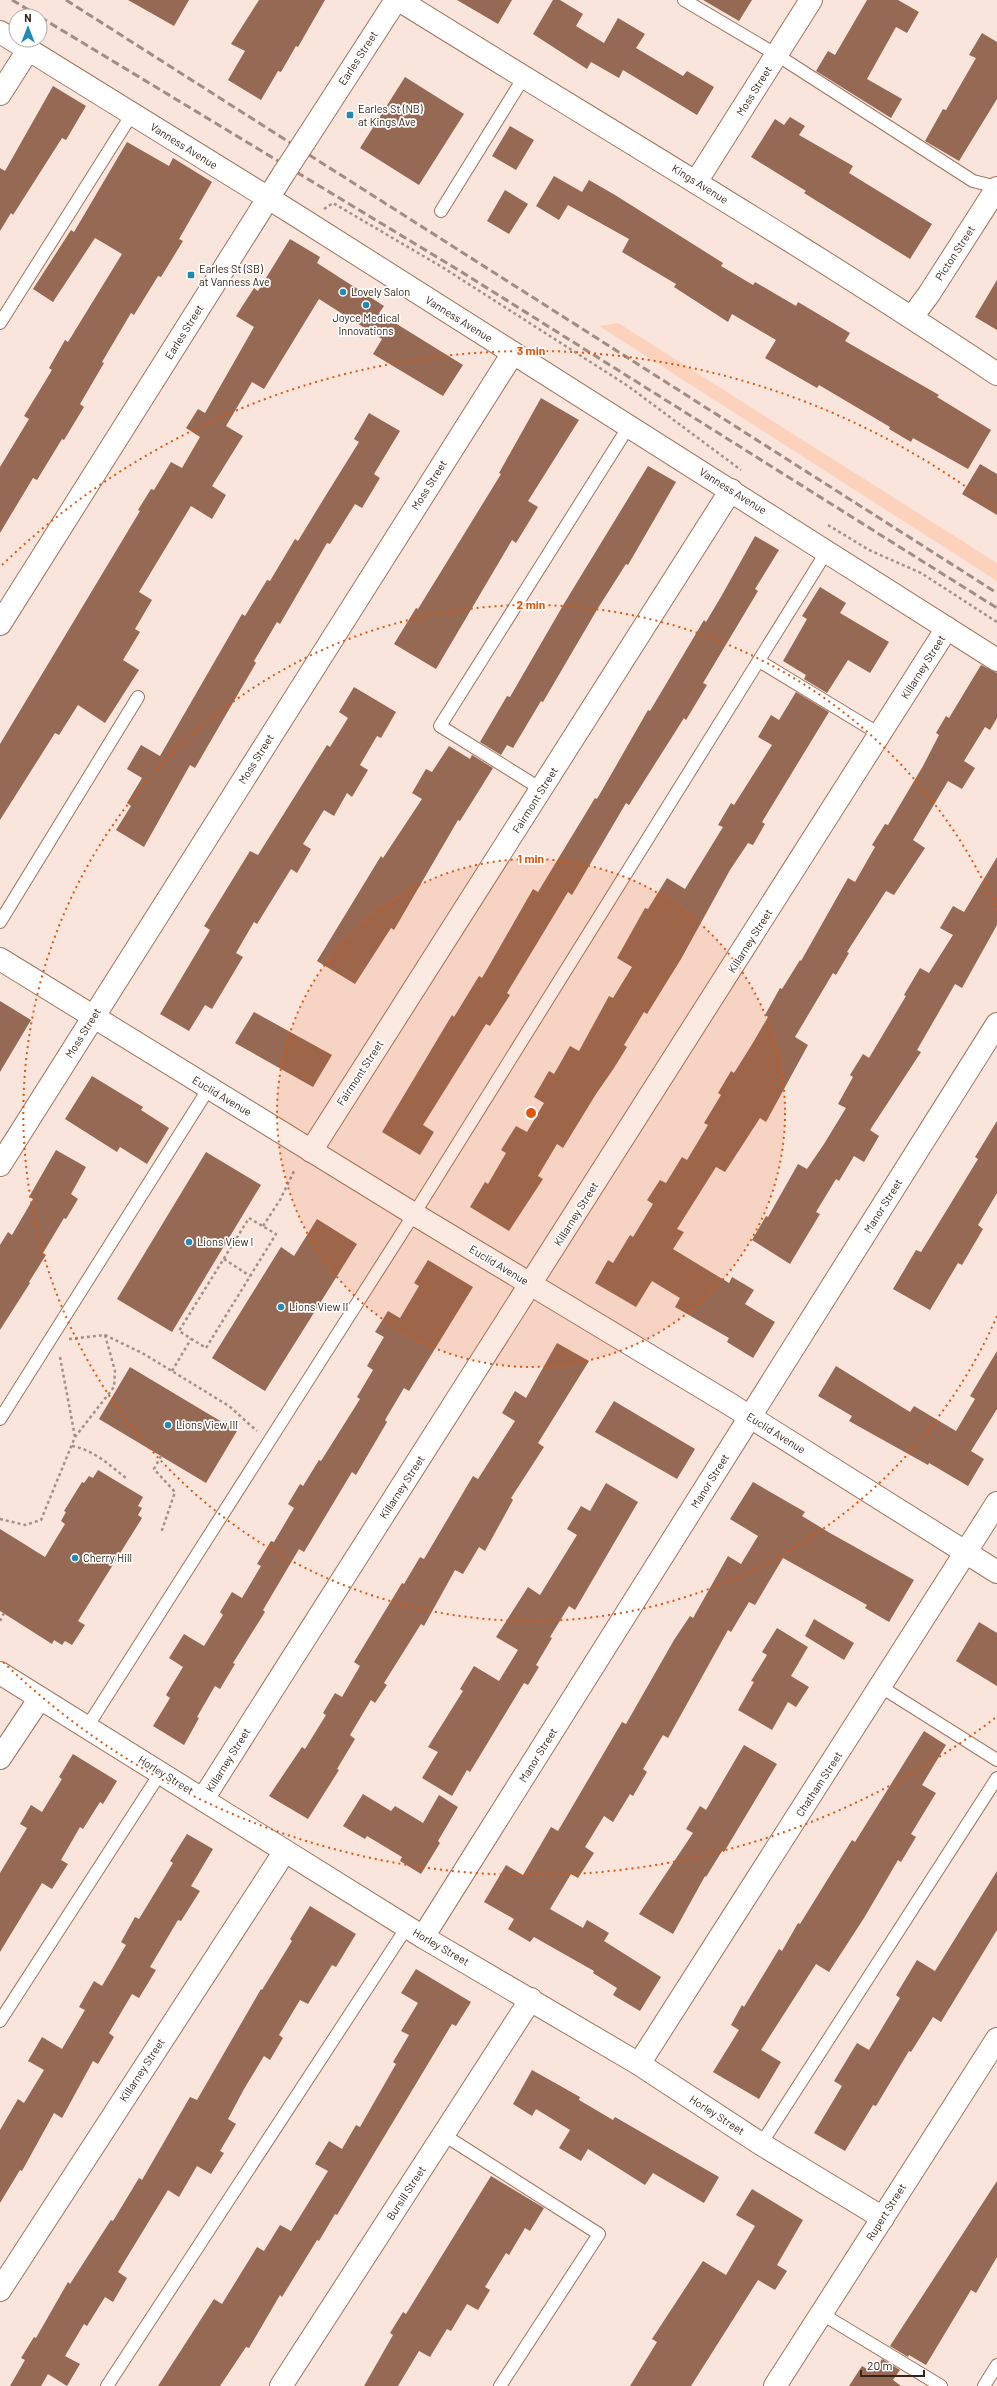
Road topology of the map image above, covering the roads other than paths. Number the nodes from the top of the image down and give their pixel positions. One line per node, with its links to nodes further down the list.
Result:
1 (396, 0): 13 (street, Earles Street, bridge)
2 (399, 0): 8 (street, Kings Avenue)
3 (684, 0): 7 (lane)
4 (811, 0): 7 (street, Moss Street)
5 (0, 32): 6 (street, Vanness Avenue)
6 (28, 50): 9 (street); 10 (street, Vanness Avenue)
7 (777, 55): 11 (street, Moss Street); 12 (lane)
8 (524, 77): 11 (street, Kings Avenue); 14 (lane)
9 (0, 94)
10 (132, 114): 13 (street, Vanness Avenue); 16 (lane)
11 (696, 182): 15 (street, Kings Avenue)
12 (997, 188): 15 (street, Picton Street)
13 (268, 198): 17 (street, Vanness Avenue); 22 (street, Earles Street)
14 (441, 211)
15 (912, 317): 18 (street, Kings Avenue)
16 (0, 323)
17 (513, 353): 19 (street, Vanness Avenue); 31 (street, Moss Street)
18 (997, 374)
19 (629, 426): 20 (street, Vanness Avenue); 28 (lane)
20 (732, 490): 21 (street, Vanness Avenue); 28 (street, Fairmont Street)
21 (827, 551): 23 (street, Vanness Avenue); 25 (lane)
22 (0, 624)
23 (947, 628): 24 (street, Vanness Avenue); 27 (street, Killarney Street)
24 (997, 660)
25 (759, 661): 27 (lane); 36 (lane)
26 (138, 697): 29 (lane)
27 (881, 735): 37 (street, Killarney Street)
28 (542, 790): 34 (street, Fairmont Street)
29 (0, 922)
30 (0, 959): 31 (street, Euclid Avenue)
31 (93, 1016): 33 (street, Euclid Avenue); 35 (street, Moss Street)
32 (997, 1024): 38 (street, Manor Street)
33 (209, 1088): 34 (street, Euclid Avenue); 39 (lane)
34 (311, 1151): 36 (street, Euclid Avenue)
35 (0, 1165)
36 (414, 1214): 37 (street, Euclid Avenue); 46 (lane)
37 (532, 1284): 38 (street, Euclid Avenue); 51 (street, Killarney Street)
38 (750, 1417): 41 (street, Euclid Avenue); 53 (street, Manor Street)
39 (0, 1419)
40 (997, 1503): 41 (street, Chatham Street)
41 (966, 1552): 42 (street, Euclid Avenue); 44 (street, Chatham Street)
42 (997, 1572)
43 (0, 1673): 45 (street, Horley Street)
44 (881, 1687): 48 (lane); 57 (street, Chatham Street)
45 (40, 1698): 46 (street, Horley Street); 47 (street)
46 (87, 1727): 49 (street, Horley Street)
47 (0, 1758)
48 (997, 1760)
49 (161, 1772): 51 (street, Horley Street); 55 (lane)
50 (997, 1778): 59 (lane)
51 (203, 1799): 52 (street, Horley Street)
52 (285, 1851): 53 (street, Horley Street); 61 (street, Killarney Street)
53 (415, 1932): 54 (street, Horley Street); 64 (lane)
54 (531, 2000): 57 (street, Horley Street); 58 (street, Bursill Street)
55 (0, 2021)
56 (997, 2038): 60 (street, Rupert Street)
57 (639, 2064): 59 (street, Horley Street)
58 (444, 2135): 65 (street, Bursill Street); 66 (lane)
59 (761, 2144): 60 (street, Horley Street)
60 (883, 2218): 62 (street, Rupert Street)
61 (0, 2290)
62 (822, 2314): 67 (street, Rupert Street); 68 (lane)
63 (997, 2365): 69 (lane)
64 (108, 2386)
65 (281, 2386)
66 (500, 2386)
67 (775, 2386)
68 (941, 2386)
69 (984, 2386)

